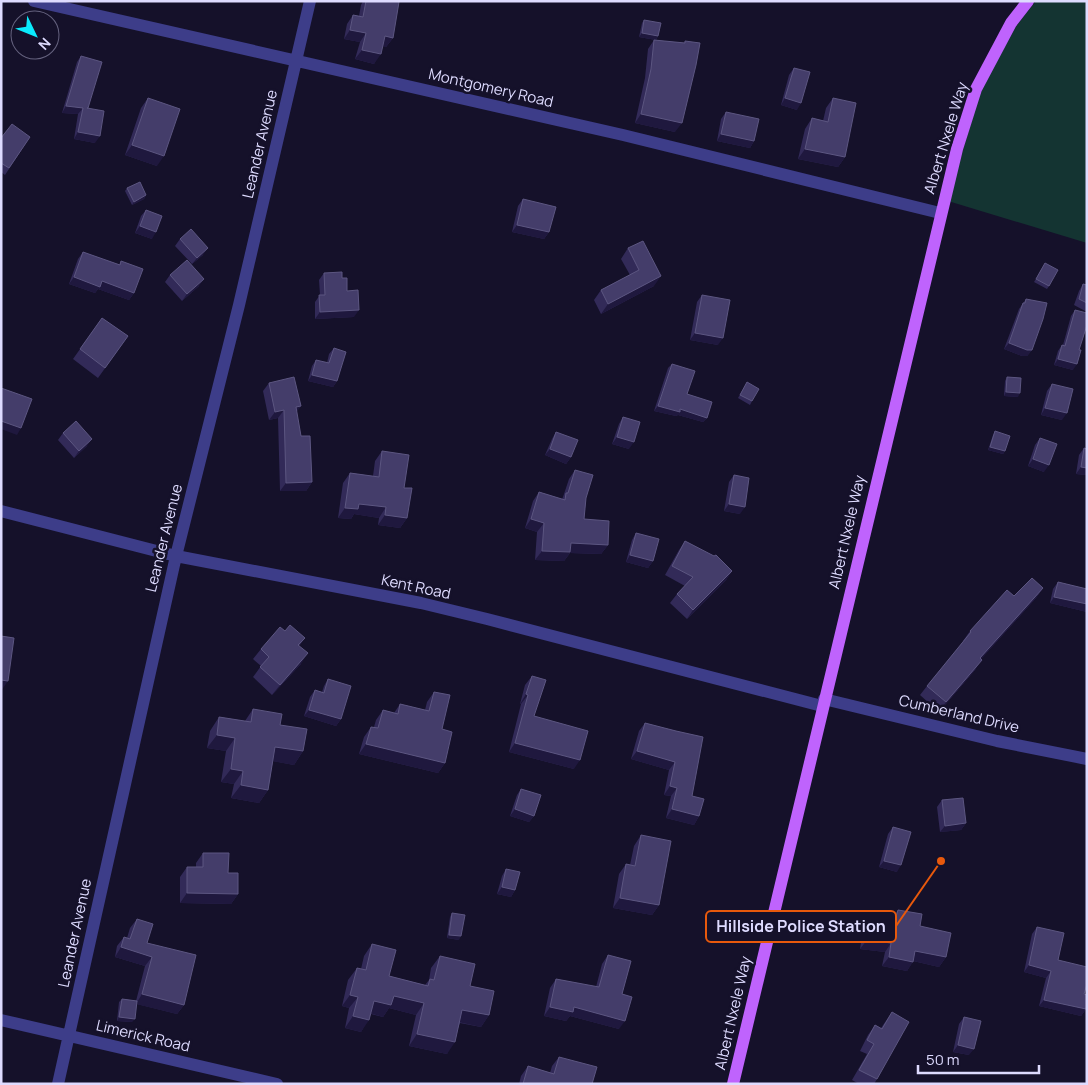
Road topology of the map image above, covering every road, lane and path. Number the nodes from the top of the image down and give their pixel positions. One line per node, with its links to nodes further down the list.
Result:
1 (34, 1): 4 (street, Montgomery Road)
2 (310, 1): 4 (street, Leander Avenue)
3 (1028, 1): 5 (main road, Albert Nxele Way)
4 (296, 60): 5 (street, Montgomery Road); 7 (street, Leander Avenue)
5 (940, 213): 8 (main road, Albert Nxele Way)
6 (1, 511): 7 (street, Kent Road)
7 (176, 556): 8 (street, Kent Road); 11 (street, Leander Avenue)
8 (823, 703): 9 (street, Cumberland Drive); 14 (main road, Albert Nxele Way)
9 (1087, 759)
10 (1, 1020): 11 (street, Limerick Road)
11 (69, 1035): 12 (street, Leander Avenue); 13 (street, Limerick Road)
12 (58, 1084)
13 (277, 1084)
14 (733, 1084)

